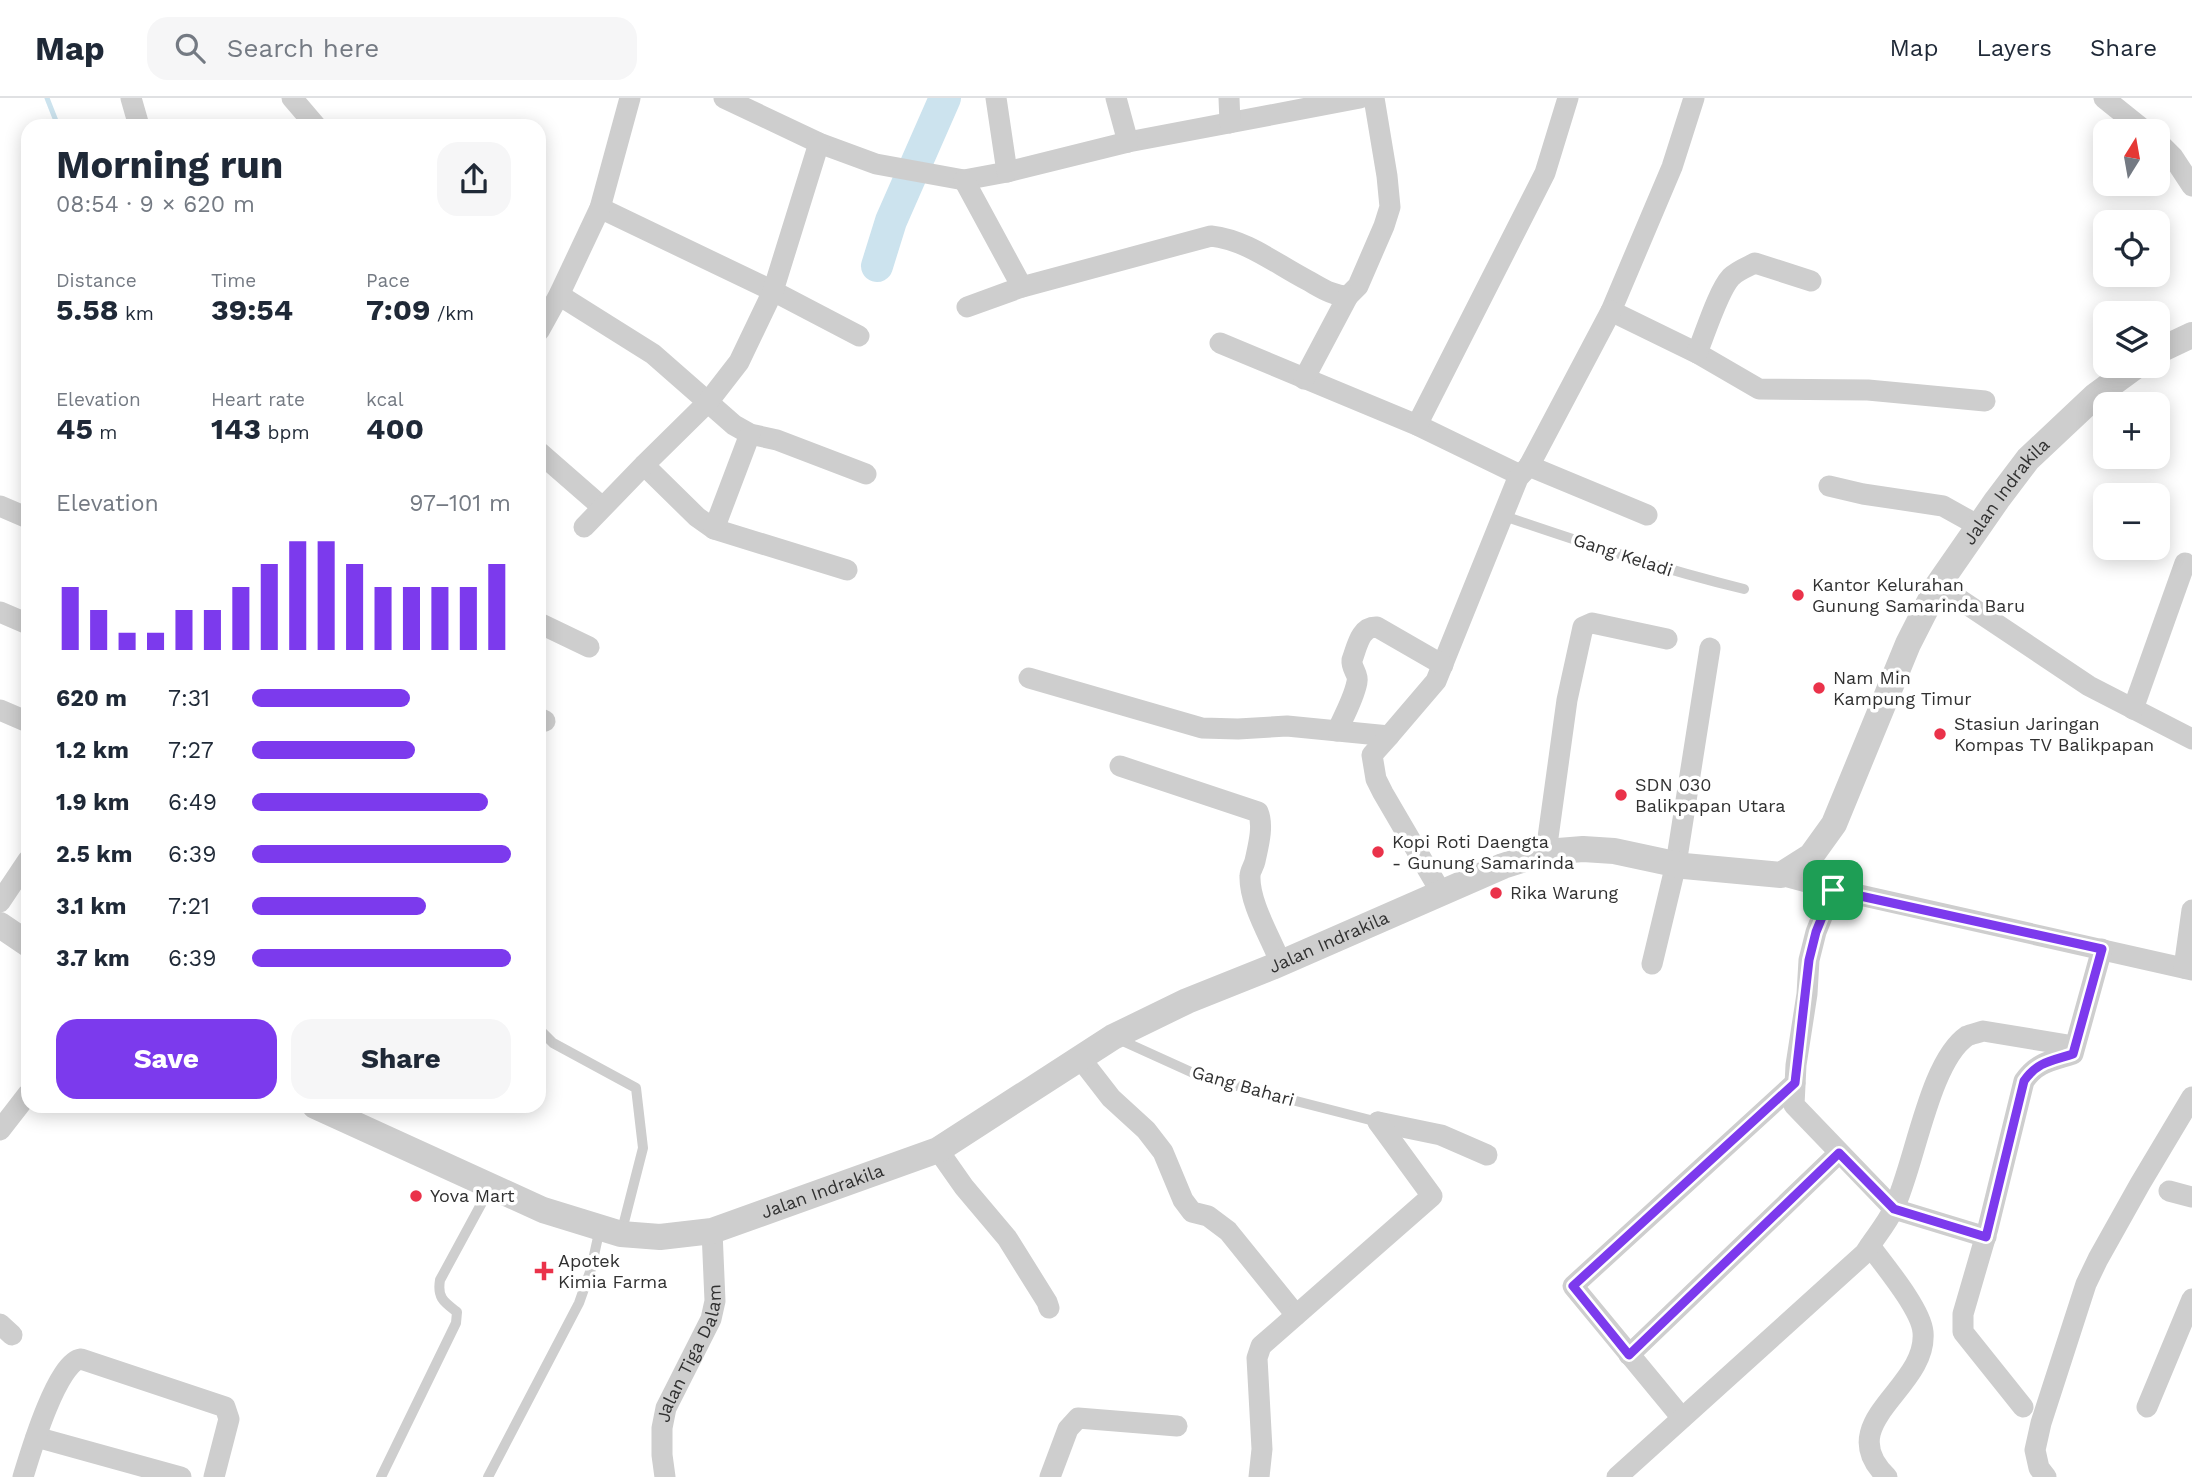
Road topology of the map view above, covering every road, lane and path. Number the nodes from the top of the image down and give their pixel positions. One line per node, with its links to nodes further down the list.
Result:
1 (131, 98): 13 (street)
2 (292, 98): 14 (street)
3 (630, 98): 23 (street)
4 (724, 98): 18 (street)
5 (996, 98): 20 (street)
6 (1116, 98): 17 (street)
7 (1229, 98): 16 (street)
8 (1360, 98): 16 (street)
9 (1374, 98): 28 (street)
10 (1568, 98): 41 (street)
11 (1694, 98): 30 (street)
12 (2104, 98): 15 (street)
13 (137, 119)
14 (310, 119)
15 (2129, 119)
16 (1230, 122): 17 (street)
17 (1128, 142): 20 (street)
18 (819, 143): 21 (street); 26 (street)
19 (2170, 154): 22 (street)
20 (1007, 172): 21 (street)
21 (964, 180): 25 (street)
22 (2192, 186)
23 (600, 208): 26 (street); 27 (street)
24 (1811, 281): 36 (street)
25 (1022, 287): 28 (street); 29 (street)
26 (773, 291): 33 (street); 40 (street)
27 (559, 295): 31 (street); 40 (street)
28 (1348, 296): 38 (street)
29 (967, 307)
30 (1611, 311): 36 (street); 45 (street)
31 (546, 318)
32 (2192, 335): 35 (street)
33 (859, 336)
34 (1220, 343): 38 (street)
35 (2170, 345)
36 (1697, 354): 39 (street)
37 (2120, 378): 53 (street, Jalan Indrakila)
38 (1304, 379): 41 (street)
39 (1985, 401)
40 (708, 402): 42 (street); 44 (street)
41 (1417, 425): 45 (street)
42 (750, 434): 46 (street); 55 (street)
43 (546, 458): 49 (street)
44 (643, 465): 49 (street); 55 (street)
45 (1524, 470): 51 (street); 52 (street)
46 (866, 474)
47 (1829, 486): 53 (street)
48 (0, 506): 50 (street)
49 (602, 507): 54 (street)
50 (21, 515)
51 (1647, 515)
52 (1504, 516): 59 (lane, Gang Keladi); 66 (street)
53 (1979, 526): 58 (street, Jalan Indrakila)
54 (584, 527)
55 (715, 529): 57 (street)
56 (2185, 563): 68 (street)
57 (847, 570)
58 (1938, 585): 68 (street); 78 (street, Jalan Indrakila)
59 (1744, 589)
60 (0, 612): 61 (street)
61 (21, 621)
62 (546, 626): 64 (street)
63 (1667, 639): 75 (street)
64 (589, 647)
65 (1710, 648): 76 (street)
66 (1443, 665): 71 (street); 72 (street)
67 (1029, 678): 71 (street)
68 (2133, 709): 73 (street)
69 (0, 710): 70 (street)
70 (21, 719)
71 (1337, 731): 72 (street)
72 (1389, 736): 80 (street)
73 (2192, 739)
74 (1119, 766): 86 (street)
75 (1546, 852): 76 (street, Jalan Indrakila); 80 (street, Jalan Indrakila)
76 (1676, 864): 78 (street, Jalan Indrakila); 87 (street)
77 (21, 870): 81 (street)
78 (1781, 875): 79 (street)
79 (1833, 890): 85 (street); 93 (street)
80 (1443, 894): 86 (street, Jalan Indrakila)
81 (0, 902)
82 (2192, 910): 88 (street)
83 (0, 925): 84 (street)
84 (21, 939)
85 (2102, 949): 88 (street); 91 (street)
86 (1281, 964): 90 (street, Jalan Indrakila)
87 (1652, 964)
88 (2188, 969)
89 (546, 1036): 106 (lane)
90 (1114, 1037): 92 (street, Jalan Indrakila); 97 (lane, Gang Bahari)
91 (2074, 1046): 105 (street); 108 (street)
92 (1080, 1058): 99 (street, Jalan Indrakila); 112 (street)
93 (1795, 1083): 100 (street); 113 (street)
94 (2192, 1097): 129 (street)
95 (7, 1106): 98 (street)
96 (330, 1113): 102 (street, Jalan Indrakila)
97 (1378, 1122): 101 (street); 112 (street)
98 (0, 1130)
99 (938, 1150): 107 (street, Jalan Indrakila); 111 (street)
100 (1839, 1153): 105 (street); 113 (street)
101 (1487, 1154)
102 (491, 1186): 106 (street, Jalan Indrakila); 122 (lane)
103 (2169, 1191): 104 (street)
104 (2192, 1197)
105 (1894, 1209): 108 (street); 109 (street)
106 (610, 1231): 107 (street, Jalan Indrakila); 123 (lane)
107 (712, 1231): 124 (street, Jalan Tiga Dalam)
108 (1986, 1237): 114 (street)
109 (1870, 1246): 116 (street); 128 (street)
110 (2192, 1299): 115 (street)
111 (1049, 1308)
112 (1296, 1315): 126 (street)
113 (1629, 1355): 116 (street)
114 (2023, 1407)
115 (2147, 1407)
116 (1682, 1418): 127 (street)
117 (1177, 1426): 125 (street)
118 (36, 1437): 119 (street); 120 (street); 121 (street)
119 (23, 1477)
120 (181, 1477)
121 (215, 1477)
122 (381, 1477)
123 (488, 1477)
124 (665, 1477)
125 (1050, 1477)
126 (1259, 1477)
127 (1617, 1477)
128 (1887, 1477)
129 (2046, 1477)

